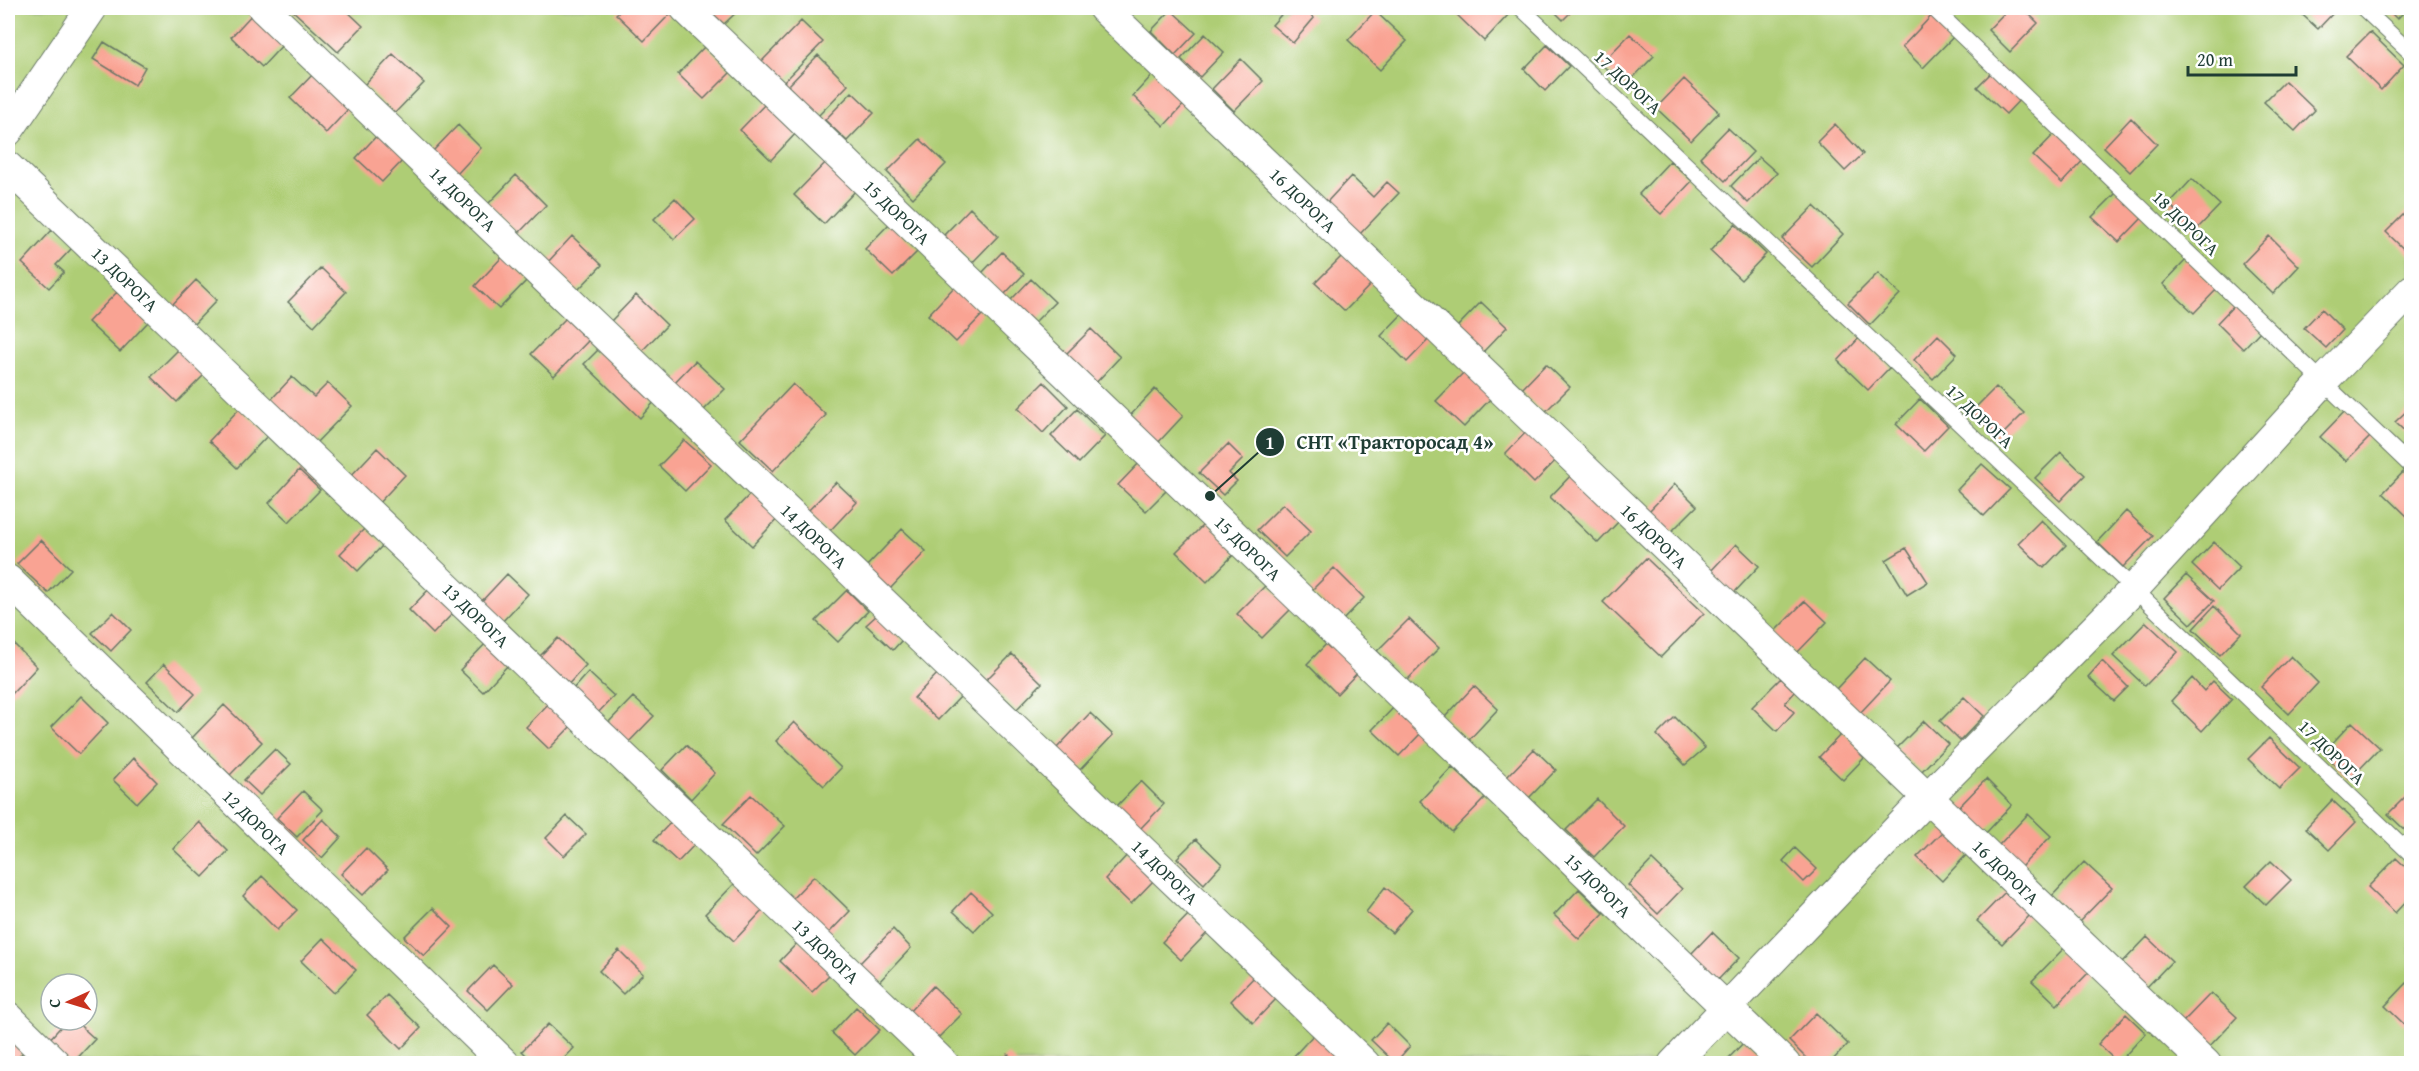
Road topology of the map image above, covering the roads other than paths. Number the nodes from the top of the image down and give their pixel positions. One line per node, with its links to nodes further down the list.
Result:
1 (92, 8): 9 (street)
2 (263, 8): 23 (street, 14 ДОРОГА)
3 (685, 8): 18 (street, 15 ДОРОГА)
4 (1103, 8): 16 (street, 16 ДОРОГА)
5 (1521, 8): 15 (lane, 17 ДОРОГА)
6 (1933, 8): 12 (lane, 18 ДОРОГА)
7 (2363, 8): 8 (lane)
8 (2412, 54)
9 (8, 131)
10 (8, 166): 22 (street, 13 ДОРОГА)
11 (2412, 290): 12 (street)
12 (2323, 382): 13 (lane, 18 ДОРОГА); 15 (street)
13 (2412, 467)
14 (8, 580): 21 (street, 12 ДОРОГА)
15 (2134, 589): 16 (street); 17 (lane, 17 ДОРОГА)
16 (1928, 797): 18 (street); 26 (street, 16 ДОРОГА)
17 (2412, 855)
18 (1726, 1007): 24 (street); 25 (street, 15 ДОРОГА)
19 (8, 1017): 20 (street)
20 (56, 1064)
21 (505, 1064)
22 (944, 1064)
23 (1365, 1064)
24 (1673, 1064)
25 (1785, 1064)
26 (2206, 1064)

